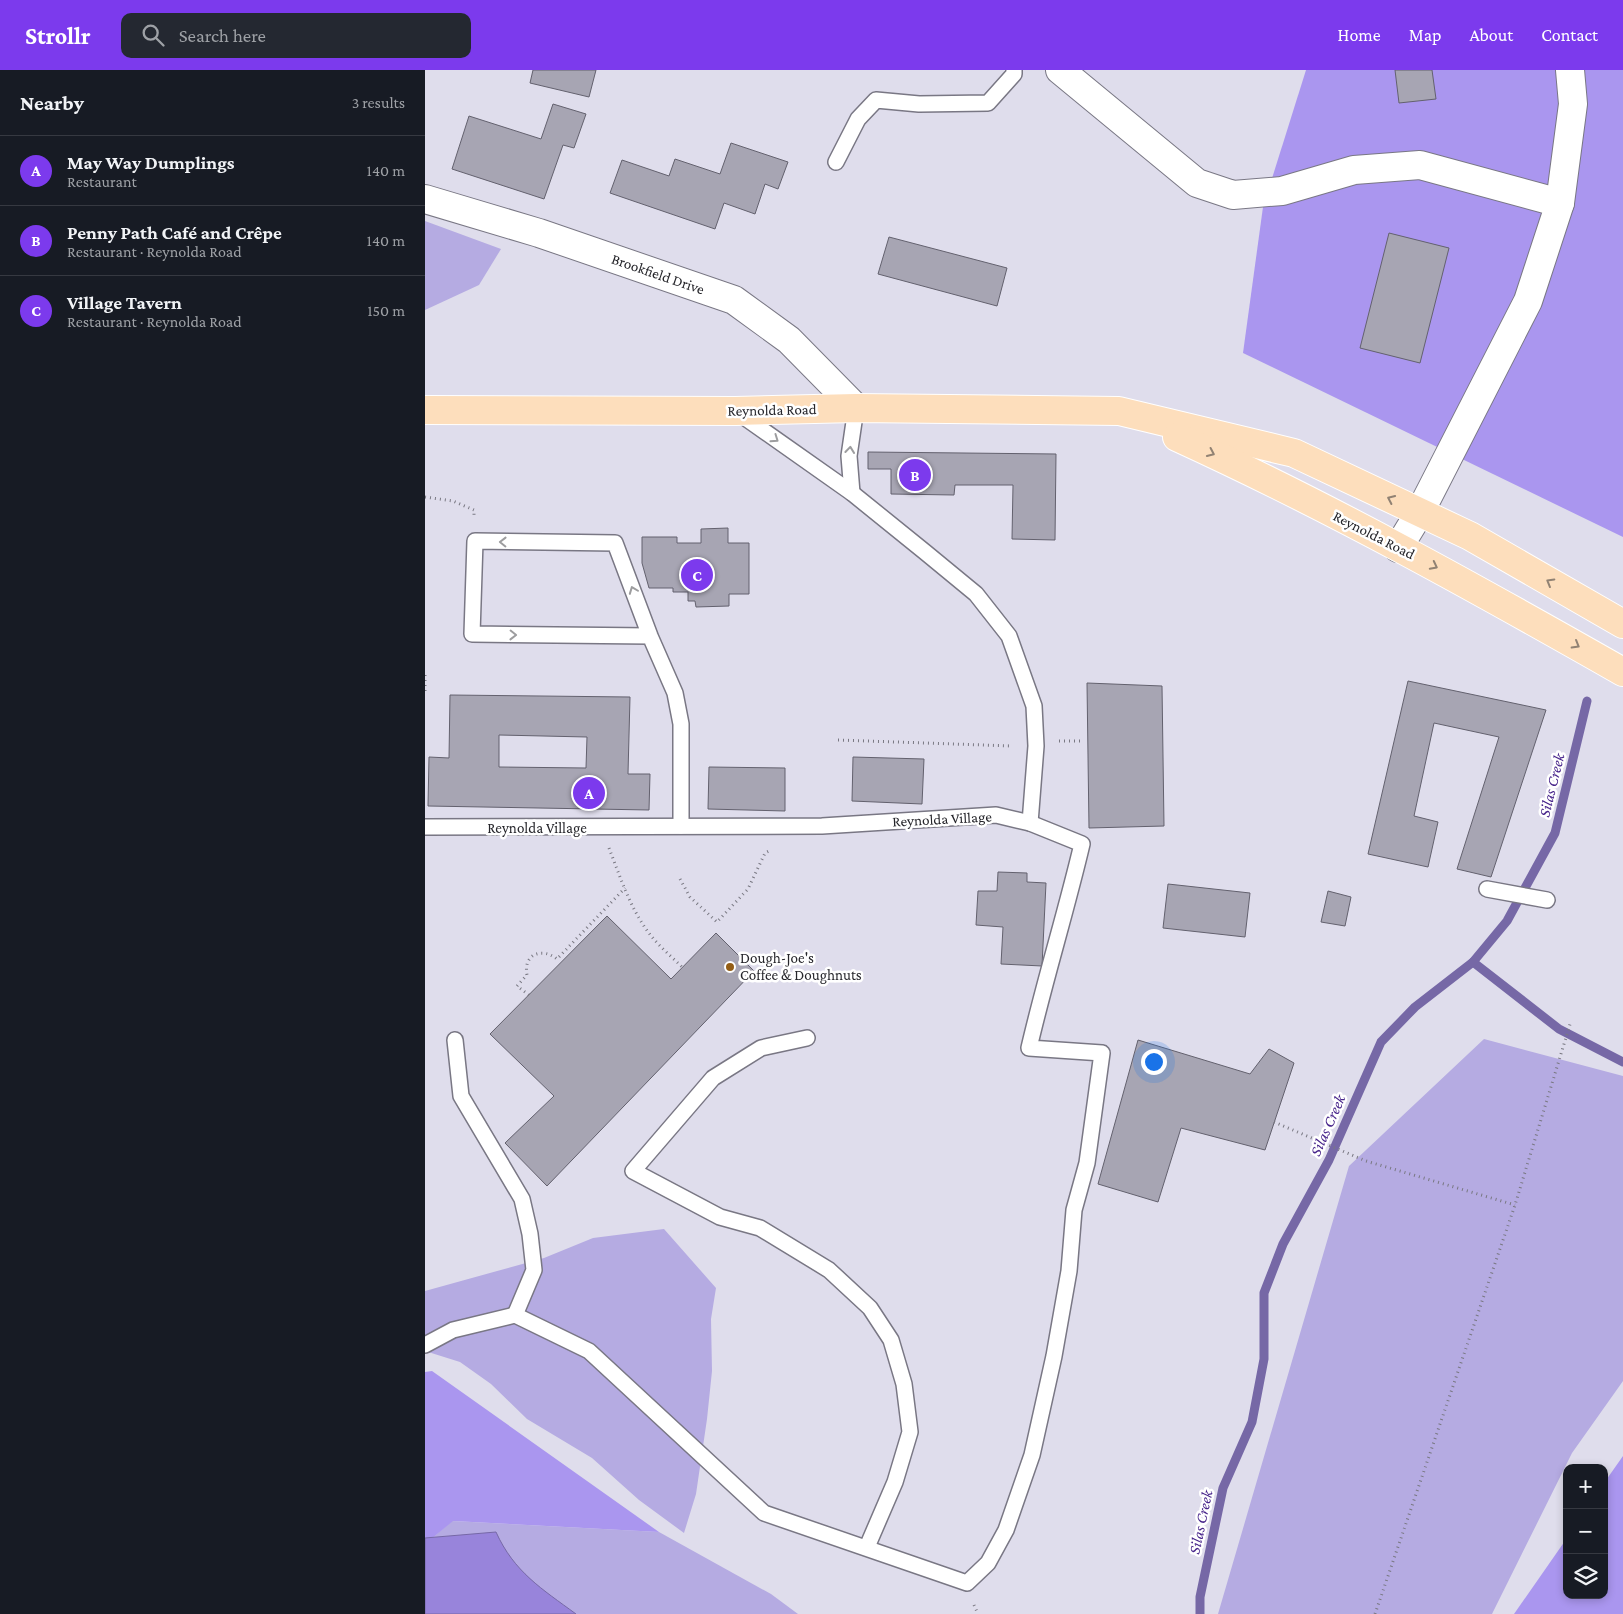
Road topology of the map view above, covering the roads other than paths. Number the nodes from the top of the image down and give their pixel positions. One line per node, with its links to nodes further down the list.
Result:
1 (1014, 70): 4 (lane)
2 (1061, 70): 6 (street)
3 (1570, 70): 6 (street)
4 (836, 162)
5 (425, 199): 7 (street, Brookfield Drive)
6 (1560, 203): 12 (street)
7 (856, 408): 9 (main road, Reynolda Road); 10 (main road, Reynolda Road); 11 (lane, one-way to 7)
8 (425, 410): 10 (main road, Reynolda Road)
9 (1119, 410): 12 (main road, Reynolda Road, one-way to 9); 13 (main road, Reynolda Road, one-way to 13)
10 (735, 411): 11 (lane, one-way to 11)
11 (853, 493): 17 (lane)
12 (1420, 512): 13 (street); 14 (main road, Reynolda Road, one-way to 12)
13 (1398, 548): 16 (main road, Reynolda Road, one-way to 16)
14 (1623, 624)
15 (650, 636): 15 (lane, one-way to 15); 18 (lane)
16 (1623, 672)
17 (1030, 823): 18 (lane, Reynolda Village); 26 (lane, Reynolda Village)
18 (681, 826): 19 (lane, Reynolda Village)
19 (425, 827)
20 (1487, 889): 21 (lane)
21 (1547, 900)
22 (807, 1038): 26 (lane)
23 (455, 1040): 24 (lane)
24 (515, 1315): 25 (lane); 26 (lane)
25 (425, 1345)
26 (867, 1547)

